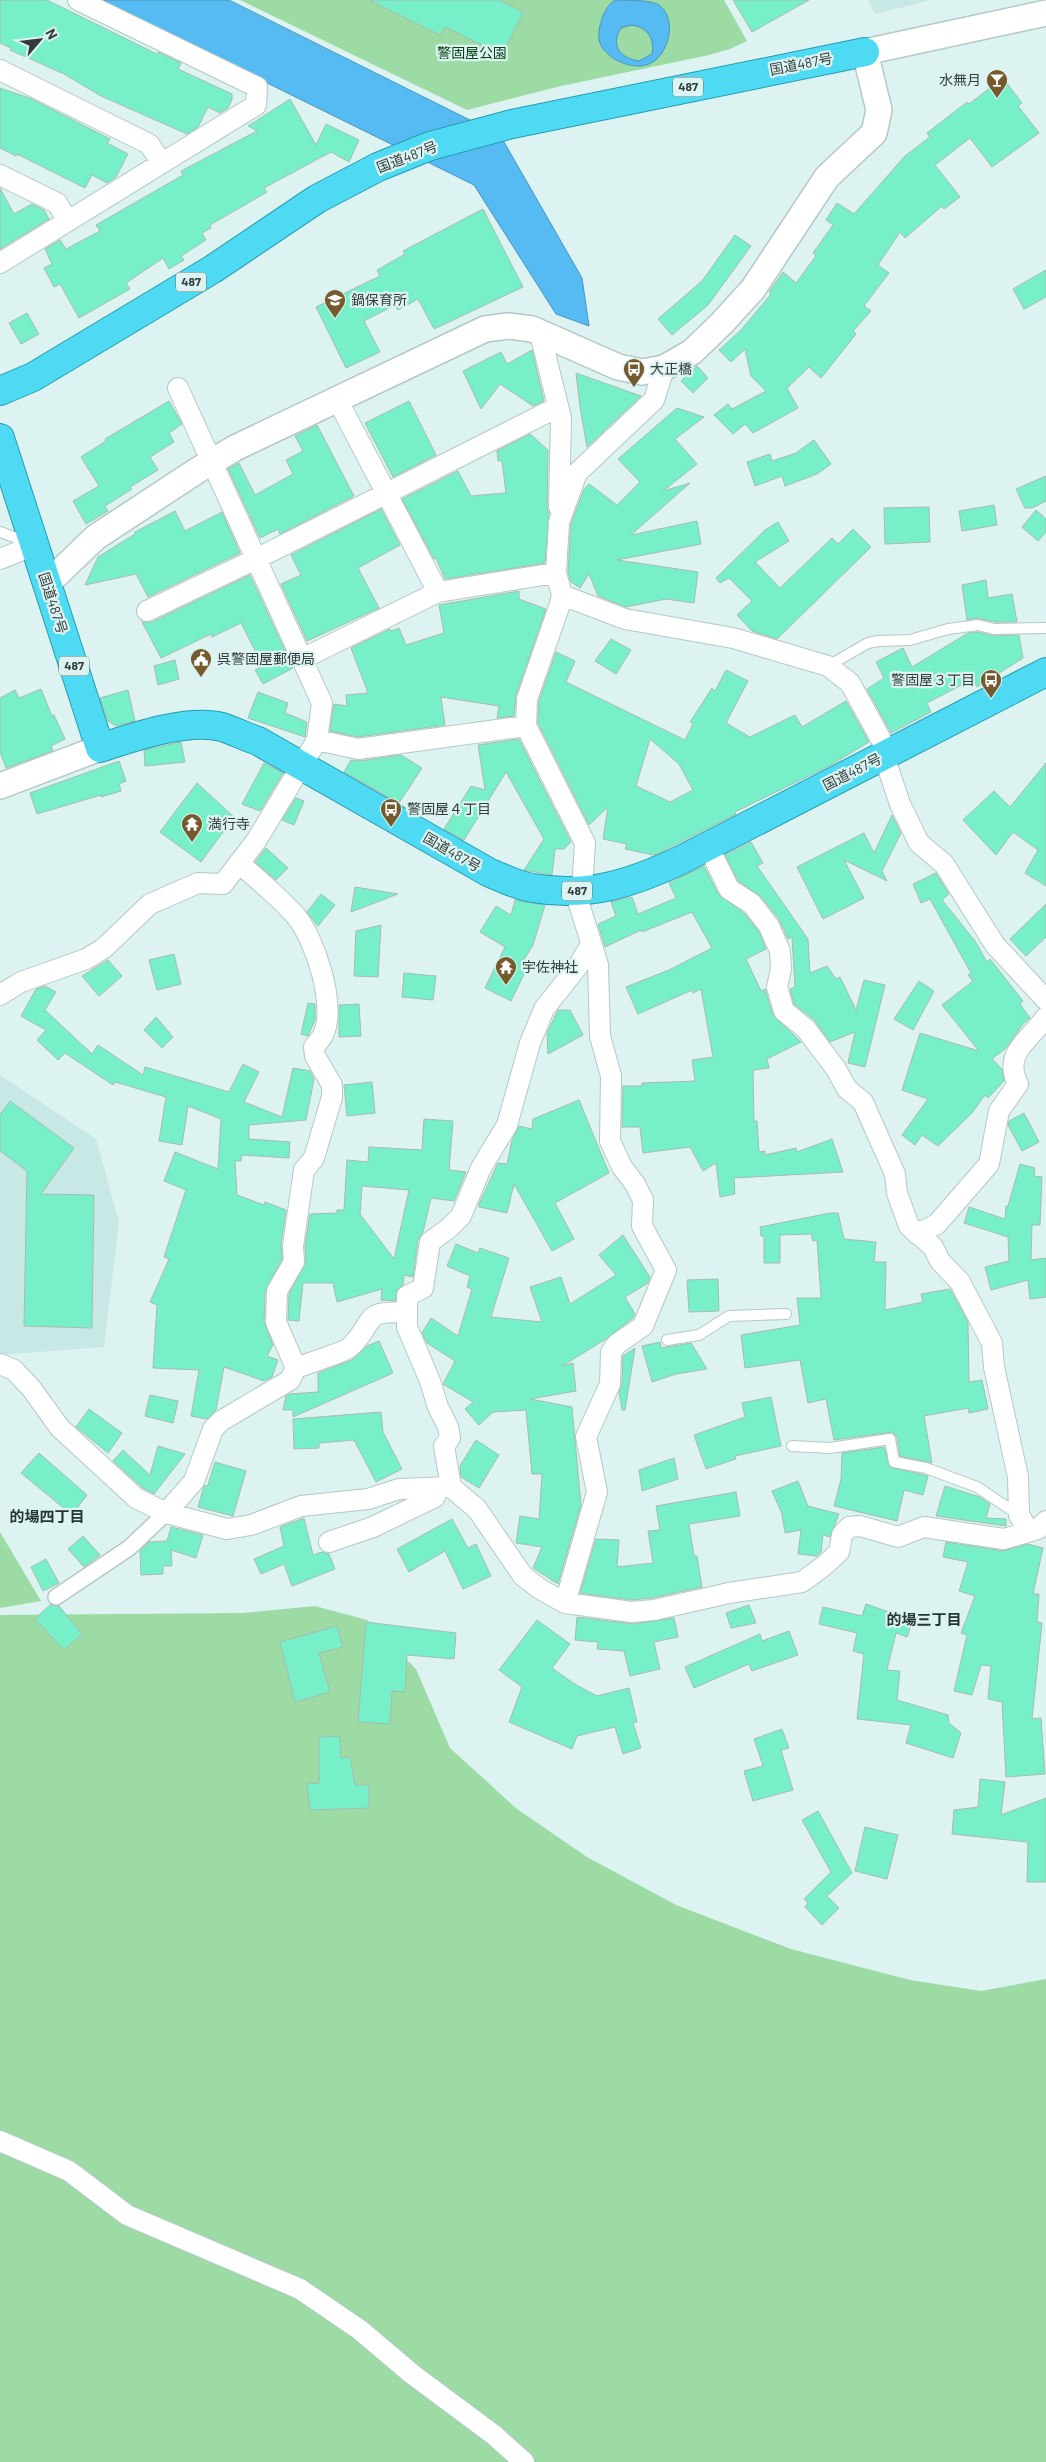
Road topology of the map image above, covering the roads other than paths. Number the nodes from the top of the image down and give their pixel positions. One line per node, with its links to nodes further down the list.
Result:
1 (78, 0): 5 (street)
2 (1046, 13): 3 (street)
3 (865, 52): 10 (street); 12 (highway, 国道487号 / 487)
4 (0, 70): 5 (street)
5 (162, 163): 7 (street)
6 (0, 175): 7 (street)
7 (68, 221): 8 (street)
8 (0, 263)
9 (540, 333): 10 (street); 13 (street); 14 (street)
10 (664, 368): 18 (street)
11 (178, 388): 16 (street)
12 (0, 391)
13 (337, 398): 16 (street); 17 (street)
14 (558, 407): 17 (street); 18 (street)
15 (0, 438): 20 (highway, 国道487号 / 487)
16 (210, 462): 22 (street); 24 (street)
17 (387, 494): 22 (street); 25 (street)
18 (559, 522): 23 (street)
19 (0, 532): 20 (lane)
20 (35, 545): 21 (street); 24 (highway, 国道487号 / 487)
21 (0, 559)
22 (256, 559): 27 (street); 29 (street)
23 (556, 573): 25 (street); 26 (street)
24 (48, 584): 34 (highway, 国道487号 / 487)
25 (438, 592): 29 (street)
26 (562, 595): 30 (street); 32 (street)
27 (147, 611)
28 (1046, 628): 30 (lane)
29 (302, 659): 33 (street)
30 (828, 666): 35 (street)
31 (1046, 672): 35 (highway, 国道487号 / 487)
32 (526, 726): 33 (street); 40 (street)
33 (318, 740): 36 (street)
34 (100, 748): 36 (highway, 国道487号 / 487); 37 (street)
35 (886, 755): 38 (highway, 国道487号 / 487); 43 (street)
36 (302, 766): 39 (street); 40 (highway, 国道487号 / 487)
37 (0, 786)
38 (708, 846): 40 (highway, 国道487号 / 487); 45 (street)
39 (239, 863): 42 (street); 50 (street)
40 (578, 891): 41 (street)
41 (591, 944): 46 (street); 57 (street)
42 (0, 995)
43 (1046, 1000)
44 (1046, 1017): 45 (street)
45 (917, 1234): 54 (street)
46 (407, 1312): 50 (street); 52 (street)
47 (786, 1314): 48 (lane)
48 (667, 1340)
49 (0, 1364): 53 (street)
50 (296, 1368): 53 (street)
51 (792, 1446): 54 (lane)
52 (443, 1492): 53 (street); 55 (street); 57 (street)
53 (166, 1513): 56 (street)
54 (1031, 1522): 57 (street)
55 (329, 1542)
56 (56, 1597)
57 (565, 1603)
58 (0, 2141): 59 (street)
59 (524, 2462)

